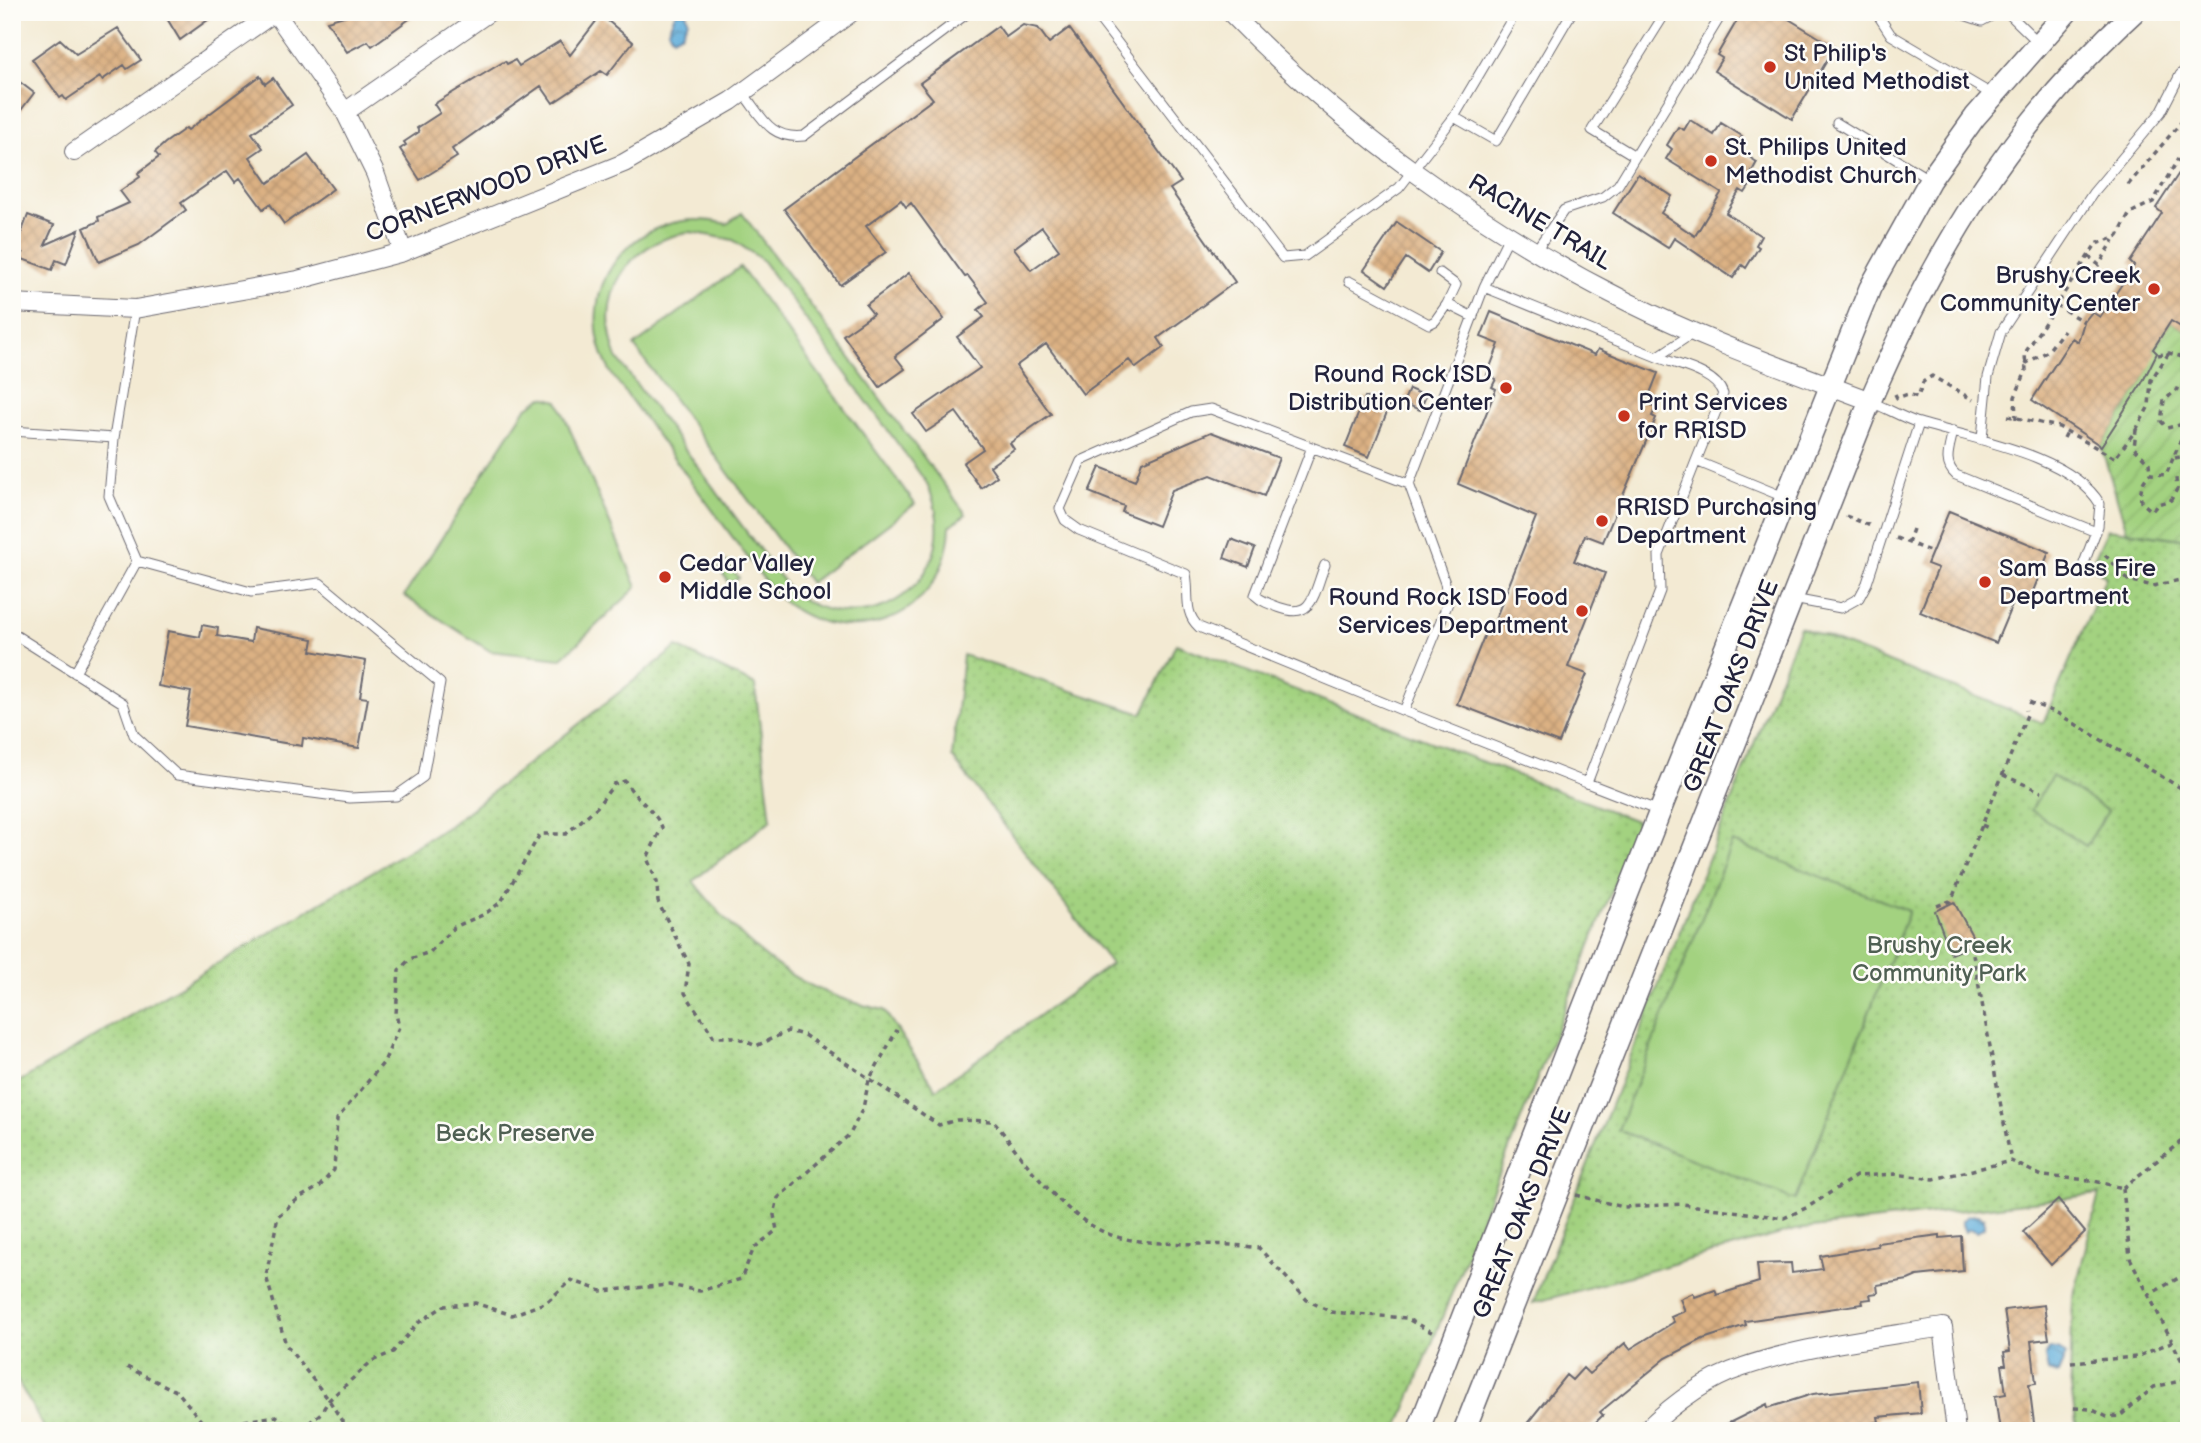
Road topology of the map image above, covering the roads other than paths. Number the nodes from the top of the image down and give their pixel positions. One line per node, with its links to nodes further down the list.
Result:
1 (275, 12): 21 (street); 24 (street)
2 (489, 12): 21 (street)
3 (852, 12): 19 (street, CORNERWOOD DRIVE)
4 (969, 12): 19 (lane)
5 (1098, 12): 26 (lane)
6 (1230, 12): 26 (street, RACINE TRAIL)
7 (1516, 12): 22 (lane)
8 (1572, 12): 22 (lane)
9 (1666, 12): 25 (lane)
10 (1723, 12): 25 (lane)
11 (1876, 12): 20 (lane)
12 (1955, 12): 13 (lane)
13 (1999, 12)
14 (2007, 12): 17 (lane)
15 (2067, 12): 17 (street, GREAT OAKS DRIVE)
16 (2134, 12): 41 (street, GREAT OAKS DRIVE)
17 (2039, 43): 20 (street, GREAT OAKS DRIVE)
18 (2189, 66): 46 (lane)
19 (743, 93): 30 (street, CORNERWOOD DRIVE)
20 (1993, 95): 27 (street, GREAT OAKS DRIVE)
21 (345, 112): 30 (street)
22 (1454, 117): 26 (lane)
23 (1837, 123): 27 (lane)
24 (74, 152)
25 (1635, 156): 29 (lane)
26 (1414, 170): 28 (street, RACINE TRAIL)
27 (1930, 180): 40 (street, GREAT OAKS DRIVE)
28 (1510, 234): 29 (street, RACINE TRAIL); 33 (lane)
29 (1536, 250): 38 (street, RACINE TRAIL)
30 (403, 251): 36 (street, CORNERWOOD DRIVE)
31 (1440, 273): 35 (lane)
32 (1349, 281): 35 (lane)
33 (1484, 288): 37 (lane); 39 (lane)
34 (12, 303): 36 (street, CORNERWOOD DRIVE)
35 (1447, 304): 37 (lane)
36 (135, 309): 45 (lane)
37 (1473, 317): 49 (lane)
38 (1694, 332): 39 (lane); 40 (street, RACINE TRAIL)
39 (1657, 357): 48 (lane)
40 (1829, 385): 41 (street, RACINE TRAIL); 50 (street, GREAT OAKS DRIVE)
41 (1870, 401): 42 (lane); 55 (street, GREAT OAKS DRIVE)
42 (1919, 423): 44 (lane); 55 (lane)
43 (12, 431): 45 (lane)
44 (1952, 431): 46 (lane); 51 (lane)
45 (114, 438): 52 (lane)
46 (1982, 438): 51 (lane)
47 (1312, 447): 49 (lane); 54 (lane); 58 (lane)
48 (1696, 461): 50 (lane); 59 (lane)
49 (1409, 484): 58 (lane)
50 (1784, 497): 60 (street, GREAT OAKS DRIVE)
51 (2096, 531): 53 (lane)
52 (137, 561): 57 (lane); 57 (lane)
53 (2084, 563)
54 (1325, 565)
55 (1793, 599): 62 (street, GREAT OAKS DRIVE)
56 (12, 632): 57 (lane)
57 (75, 673)
58 (1404, 711): 59 (lane)
59 (1587, 783): 60 (lane)
60 (1660, 811): 61 (street, GREAT OAKS DRIVE)
61 (1418, 1431)
62 (1464, 1431)
63 (1645, 1431): 64 (street)
64 (1956, 1431)

